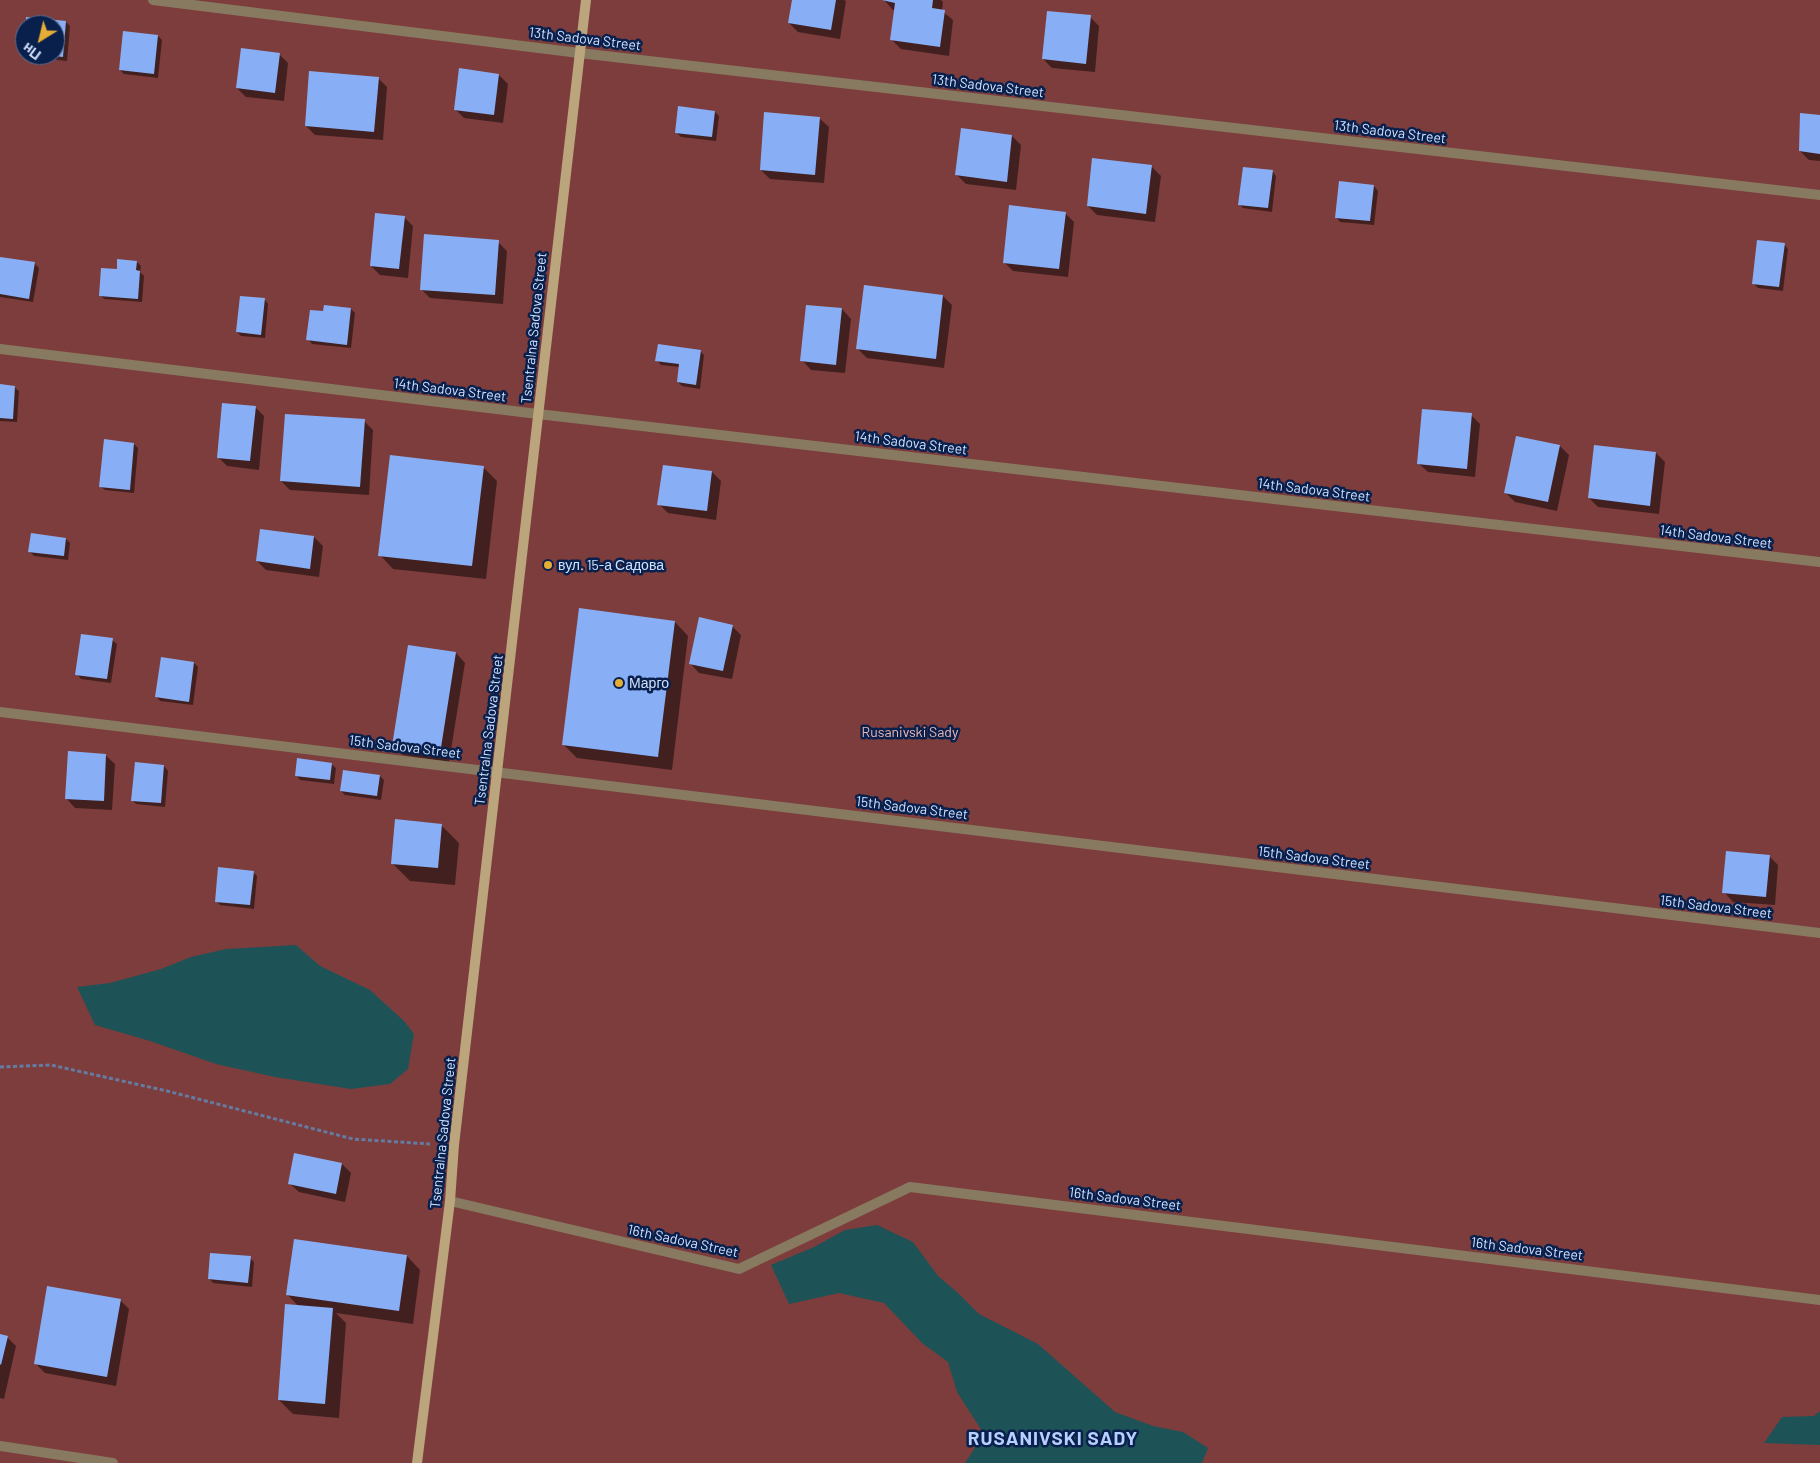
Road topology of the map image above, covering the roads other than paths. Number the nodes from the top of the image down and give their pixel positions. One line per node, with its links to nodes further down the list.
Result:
1 (152, 0): 3 (street, 13th Sadova Street)
2 (586, 0): 3 (main road, Tsentralna Sadova Street)
3 (579, 53): 4 (street, 13th Sadova Street); 6 (main road, Tsentralna Sadova Street)
4 (1820, 195)
5 (0, 349): 6 (street, 14th Sadova Street)
6 (538, 414): 7 (street, 14th Sadova Street); 9 (main road, Tsentralna Sadova Street)
7 (1820, 562)
8 (0, 712): 9 (street, 15th Sadova Street)
9 (498, 772): 10 (street, 15th Sadova Street); 11 (main road, Tsentralna Sadova Street)
10 (1820, 933)
11 (450, 1201): 12 (street, 16th Sadova Street); 15 (main road, Tsentralna Sadova Street)
12 (1820, 1300)
13 (0, 1446): 14 (street)
14 (113, 1463)
15 (417, 1463)

